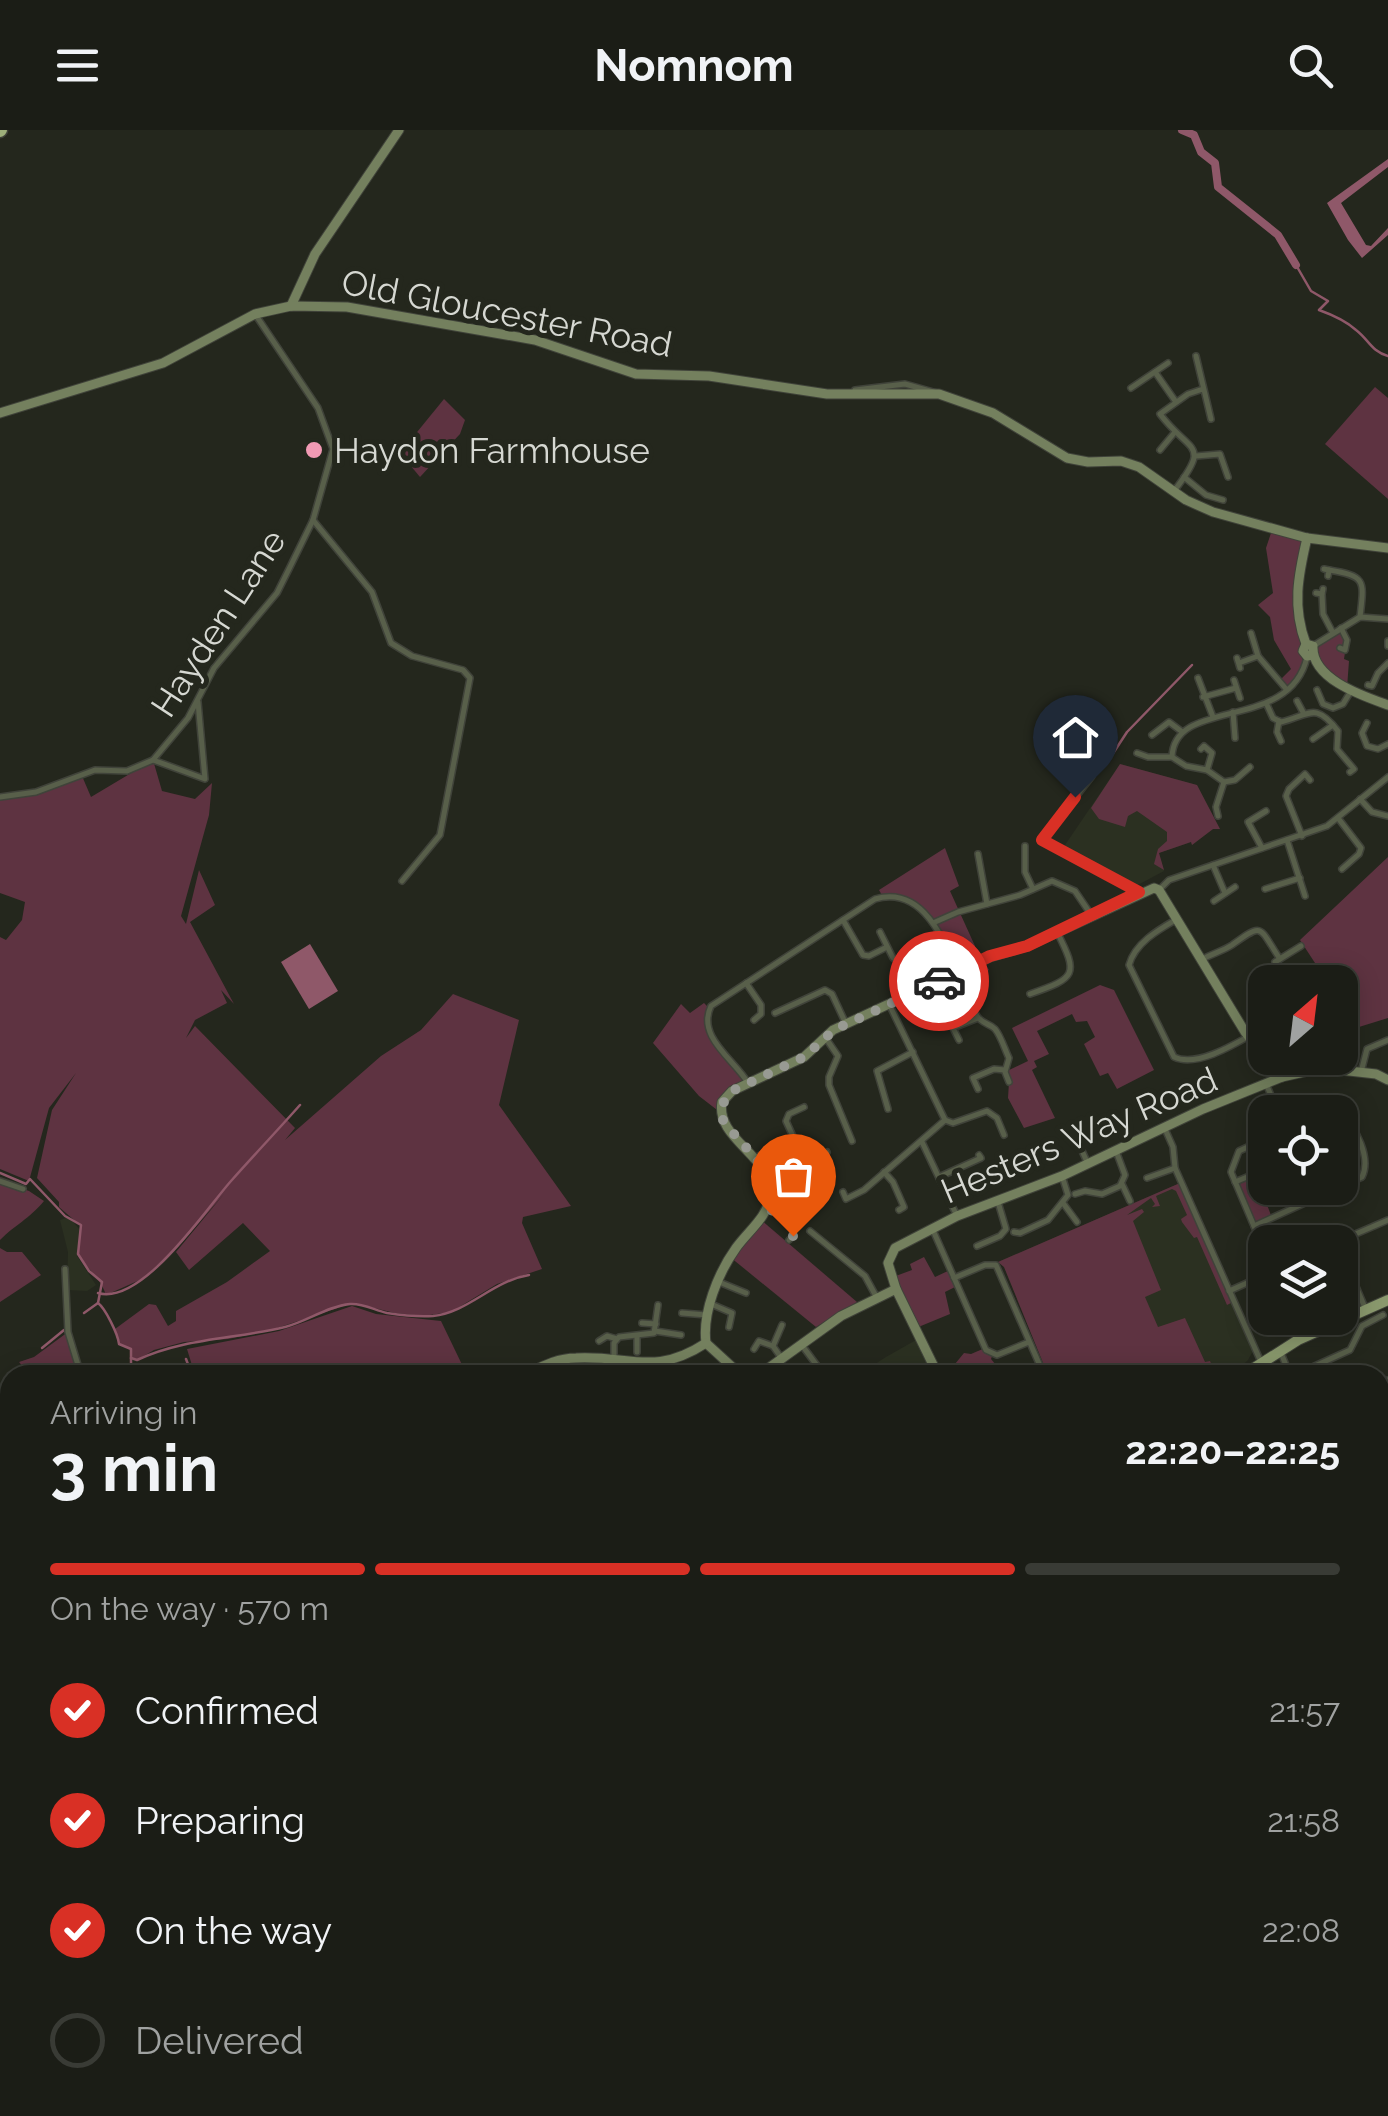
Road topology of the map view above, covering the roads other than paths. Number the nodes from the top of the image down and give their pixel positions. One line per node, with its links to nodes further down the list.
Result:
1 (399, 130): 2 (street)
2 (291, 306): 3 (street, Old Gloucester Road); 17 (street, Old Gloucester Road)
3 (255, 314): 10 (street, Old Gloucester Road); 19 (street, Hayden Lane)
4 (1196, 356): 8 (street)
5 (1168, 363): 6 (street)
6 (1155, 372): 7 (street); 9 (street)
7 (1131, 388)
8 (1204, 389): 9 (street); 11 (street)
9 (1176, 402): 12 (street)
10 (0, 413)
11 (1211, 419)
12 (1175, 432): 13 (street); 14 (street)
13 (1160, 450)
14 (1196, 456): 15 (street); 16 (street)
15 (1184, 477): 17 (street); 18 (street)
16 (1228, 477)
17 (1174, 491): 20 (street, Old Gloucester Road)
18 (1223, 500)
19 (314, 520): 41 (street, Hayden Lane); 85 (street)
20 (1308, 538): 21 (street, Old Gloucester Road); 30 (street)
21 (1388, 548)
22 (1327, 572): 24 (street)
23 (1320, 592): 28 (street)
24 (1360, 616): 25 (street); 26 (street)
25 (1388, 618)
26 (1341, 628): 28 (street); 29 (street)
27 (1252, 633): 31 (street)
28 (1334, 633): 30 (street)
29 (1340, 648)
30 (1310, 650): 36 (street); 38 (street)
31 (1258, 656): 32 (street); 36 (street)
32 (1239, 663)
33 (1388, 663): 35 (street)
34 (1198, 678): 39 (street)
35 (1368, 685)
36 (1286, 690): 43 (street)
37 (1317, 690): 38 (street)
38 (1351, 690): 44 (street)
39 (1203, 698): 40 (street); 47 (street)
40 (1240, 698)
41 (198, 700): 48 (street, Hayden Lane); 49 (street)
42 (1297, 702): 46 (street)
43 (1267, 705): 45 (street); 50 (street)
44 (1388, 705)
45 (1233, 712): 47 (street); 55 (street)
46 (1304, 714): 50 (street); 52 (street)
47 (1213, 717): 53 (street)
48 (188, 718): 49 (street); 62 (street, Hayden Lane)
49 (200, 719): 62 (street)
50 (1279, 722): 57 (street)
51 (1367, 723): 58 (street)
52 (1334, 725): 56 (street); 65 (street)
53 (1182, 732): 54 (street); 61 (street)
54 (1152, 734)
55 (1237, 736)
56 (1313, 740)
57 (1281, 742)
58 (1388, 744)
59 (1202, 746): 64 (street)
60 (1137, 754): 61 (street)
61 (1172, 757): 64 (street)
62 (153, 760): 71 (street, Hayden Lane)
63 (1250, 767): 69 (street)
64 (1207, 770): 69 (street)
65 (1350, 772)
66 (1092, 776): 90 (street)
67 (1310, 780): 77 (street)
68 (1384, 780): 70 (street); 72 (street)
69 (1224, 786): 74 (street)
70 (1388, 787)
71 (0, 797)
72 (1360, 798): 75 (street); 76 (street)
73 (1266, 810): 80 (street)
74 (1218, 816)
75 (1388, 816)
76 (1338, 818): 77 (street); 83 (street)
77 (1302, 836): 78 (street)
78 (1287, 840): 80 (street); 84 (street)
79 (1025, 846): 87 (street)
80 (1262, 848): 82 (street)
81 (978, 854): 94 (street)
82 (1213, 865): 89 (street); 91 (street)
83 (1342, 870)
84 (1300, 878): 88 (street); 92 (street)
85 (402, 881)
86 (1235, 887): 91 (street)
87 (1033, 889): 94 (street); 95 (street)
88 (1266, 889)
89 (1159, 890): 90 (street); 97 (street)
90 (1139, 892): 95 (street)
91 (1226, 893): 93 (street)
92 (1305, 896)
93 (1214, 901)
94 (987, 904): 98 (street)
95 (1092, 916): 100 (street)
96 (843, 920): 98 (street); 102 (street); 106 (street)
97 (1177, 920): 104 (street); 113 (street)
98 (933, 923): 105 (street)
99 (880, 932): 102 (street)
100 (1057, 932): 105 (street); 107 (street)
101 (1301, 946): 104 (street)
102 (888, 947): 103 (street)
103 (893, 958)
104 (1201, 960): 113 (street)
105 (956, 973): 108 (street); 110 (street)
106 (746, 983): 111 (street); 124 (street)
107 (1030, 994)
108 (889, 1004): 112 (street); 117 (street)
109 (776, 1013): 112 (street)
110 (978, 1018): 115 (street); 118 (street)
111 (754, 1020)
112 (846, 1024): 114 (street)
113 (1248, 1036)
114 (825, 1037): 124 (street); 135 (street)
115 (959, 1040)
116 (1388, 1040): 119 (street)
117 (913, 1052): 129 (street); 130 (street)
118 (1004, 1070): 123 (street); 126 (street)
119 (1362, 1072): 121 (street, Hesters Way Road); 122 (street, Hesters Way Road)
120 (1281, 1075): 121 (street)
121 (1282, 1078): 125 (street, Hesters Way Road)
122 (1388, 1080)
123 (1009, 1082)
124 (748, 1083): 142 (street)
125 (1267, 1086): 127 (street); 132 (street, Hesters Way Road)
126 (978, 1089)
127 (1271, 1095)
128 (804, 1107): 134 (street)
129 (888, 1109)
130 (945, 1120): 133 (street); 136 (street)
131 (1083, 1126): 143 (street)
132 (1163, 1126): 139 (street, Hesters Way Road); 144 (street)
133 (1004, 1135)
134 (793, 1138): 140 (street); 142 (street)
135 (852, 1141)
136 (922, 1142): 145 (street); 146 (street)
137 (1358, 1142): 150 (street)
138 (1248, 1145): 152 (street)
139 (1116, 1151): 143 (street, Hesters Way Road); 153 (street)
140 (827, 1152)
141 (979, 1155): 146 (street)
142 (755, 1158): 161 (street)
143 (1088, 1164): 147 (street, Hesters Way Road)
144 (1175, 1168): 149 (street); 179 (street)
145 (884, 1172): 155 (street); 162 (street)
146 (938, 1176): 163 (street)
147 (1062, 1176): 157 (street, Hesters Way Road); 159 (street)
148 (1248, 1176): 152 (street)
149 (1147, 1178)
150 (1358, 1179)
151 (0, 1181): 154 (street)
152 (1234, 1182): 166 (street)
153 (1122, 1184): 156 (street); 158 (street)
154 (23, 1188)
155 (843, 1192)
156 (1076, 1194)
157 (997, 1200): 163 (street, Hesters Way Road); 171 (street)
158 (1130, 1201)
159 (1064, 1203): 165 (street); 170 (street)
160 (1300, 1205): 167 (street)
161 (767, 1207): 173 (street); 176 (street)
162 (900, 1210)
163 (957, 1216): 168 (street, Hesters Way Road)
164 (1388, 1220): 172 (street)
165 (1077, 1222)
166 (1254, 1225)
167 (1256, 1225)
168 (932, 1228): 175 (street); 178 (street, Hesters Way Road)
169 (810, 1231): 182 (street)
170 (1014, 1232)
171 (980, 1233)
172 (1358, 1233)
173 (789, 1240)
174 (65, 1269): 208 (street)
175 (954, 1278): 198 (street); 198 (street)
176 (719, 1282): 181 (street); 184 (street)
177 (1248, 1283): 179 (street)
178 (896, 1289): 182 (street); 215 (street)
179 (1229, 1291): 207 (street)
180 (1358, 1292): 186 (street)
181 (746, 1293)
182 (877, 1298): 200 (street)
183 (1388, 1300): 186 (main road)
184 (711, 1304): 188 (street); 193 (street)
185 (660, 1308): 192 (street)
186 (1366, 1310): 203 (main road)
187 (682, 1313): 188 (street)
188 (707, 1315): 199 (street)
189 (1383, 1316): 219 (street)
190 (642, 1323): 192 (street)
191 (782, 1326): 201 (street)
192 (656, 1327): 194 (street); 195 (street)
193 (728, 1327)
194 (681, 1335)
195 (637, 1336): 196 (street); 204 (street)
196 (616, 1339): 197 (street); 206 (street)
197 (599, 1341)
198 (1030, 1342): 216 (street)
199 (706, 1344): 211 (street); 212 (street)
200 (801, 1344): 205 (street); 214 (street)
201 (773, 1346): 202 (street); 205 (street)
202 (754, 1349)
203 (1280, 1350): 207 (main road); 218 (street)
204 (637, 1352)
205 (782, 1358): 213 (street)
206 (614, 1362): 209 (street); 210 (street)
207 (1261, 1362): 217 (main road)
208 (78, 1365)
209 (550, 1365)
210 (629, 1365)
211 (660, 1365)
212 (730, 1365)
213 (773, 1365)
214 (817, 1365)
215 (933, 1365)
216 (1040, 1365)
217 (1257, 1365)
218 (1288, 1365)
219 (1316, 1365)

